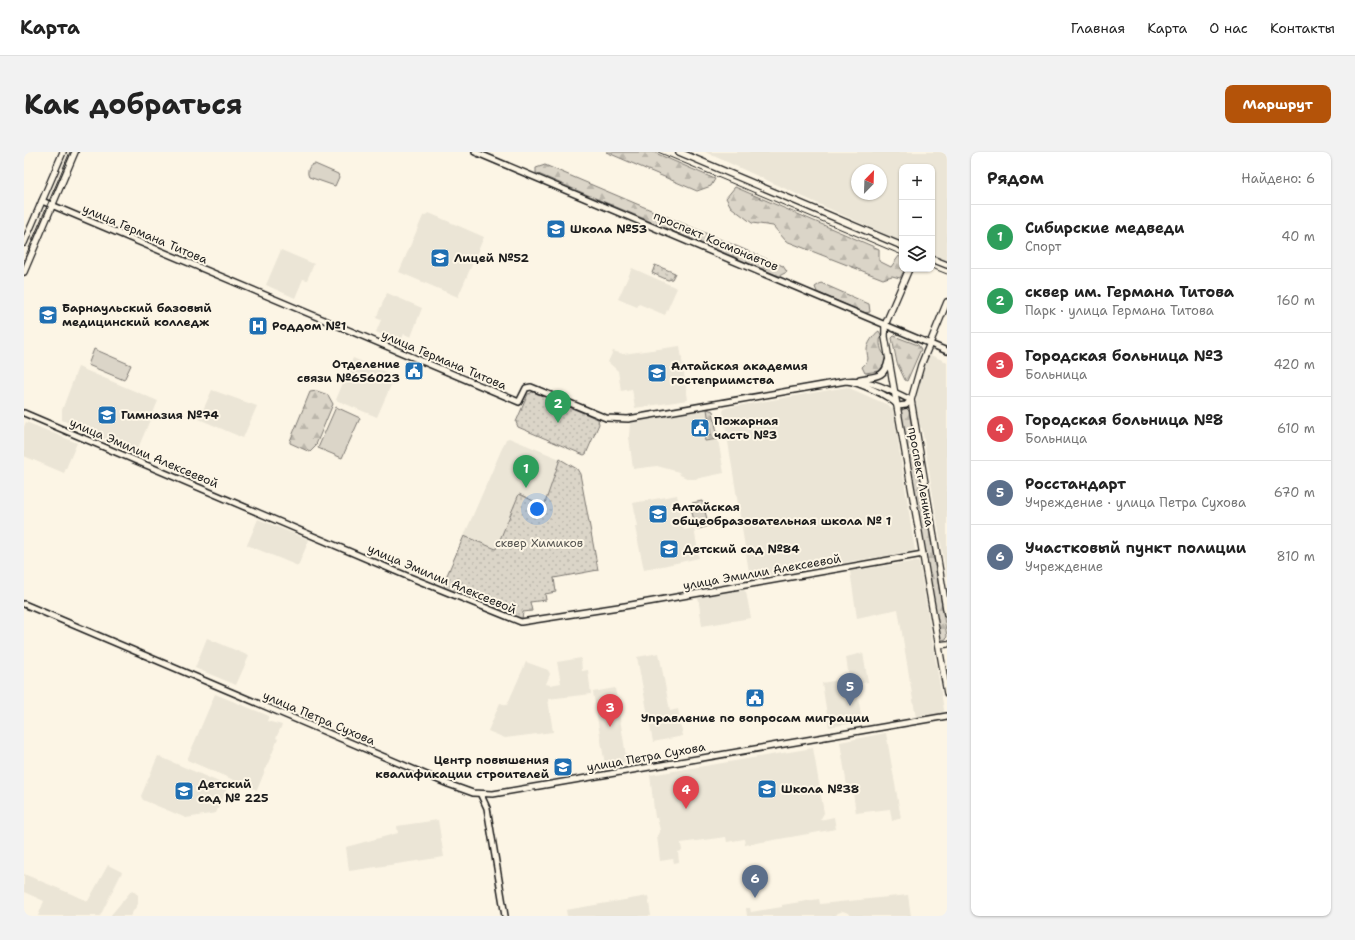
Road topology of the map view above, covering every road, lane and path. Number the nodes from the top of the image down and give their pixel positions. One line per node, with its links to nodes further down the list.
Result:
1 (63, 152): 5 (main road)
2 (75, 152): 6 (main road)
3 (475, 152): 14 (street, проспект Космонавтов)
4 (679, 152): 8 (main road)
5 (42, 201): 6 (street, улица Германа Титова); 7 (main road)
6 (52, 206): 11 (main road); 19 (street, улица Германа Титова)
7 (24, 243)
8 (899, 245)
9 (935, 260): 10 (main road)
10 (947, 265)
11 (24, 272)
12 (908, 272): 14 (main road, проспект Ленина)
13 (947, 302): 15 (main road, проспект Ленина)
14 (885, 325): 15 (street, проспект Космонавтов); 17 (main road, проспект Ленина)
15 (930, 344): 16 (street, проспект Космонавтов); 21 (main road, проспект Ленина)
16 (947, 351)
17 (889, 356): 18 (street); 20 (main road, проспект Ленина)
18 (855, 380): 19 (street, улица Германа Титова); 20 (street)
19 (846, 381): 22 (street)
20 (895, 393): 21 (street); 22 (main road, проспект Ленина)
21 (911, 400): 22 (street); 26 (main road, проспект Ленина)
22 (898, 406): 24 (main road, проспект Ленина)
23 (24, 413): 24 (street, улица Эмилии Алексеевой)
24 (923, 554): 28 (main road, проспект Ленина)
25 (24, 604): 31 (street, улица Петра Сухова)
26 (947, 614)
27 (947, 644): 28 (main road)
28 (939, 645): 29 (main road, проспект Ленина)
29 (947, 693)
30 (947, 716): 31 (street, улица Петра Сухова)
31 (481, 795): 32 (street)
32 (505, 916)

